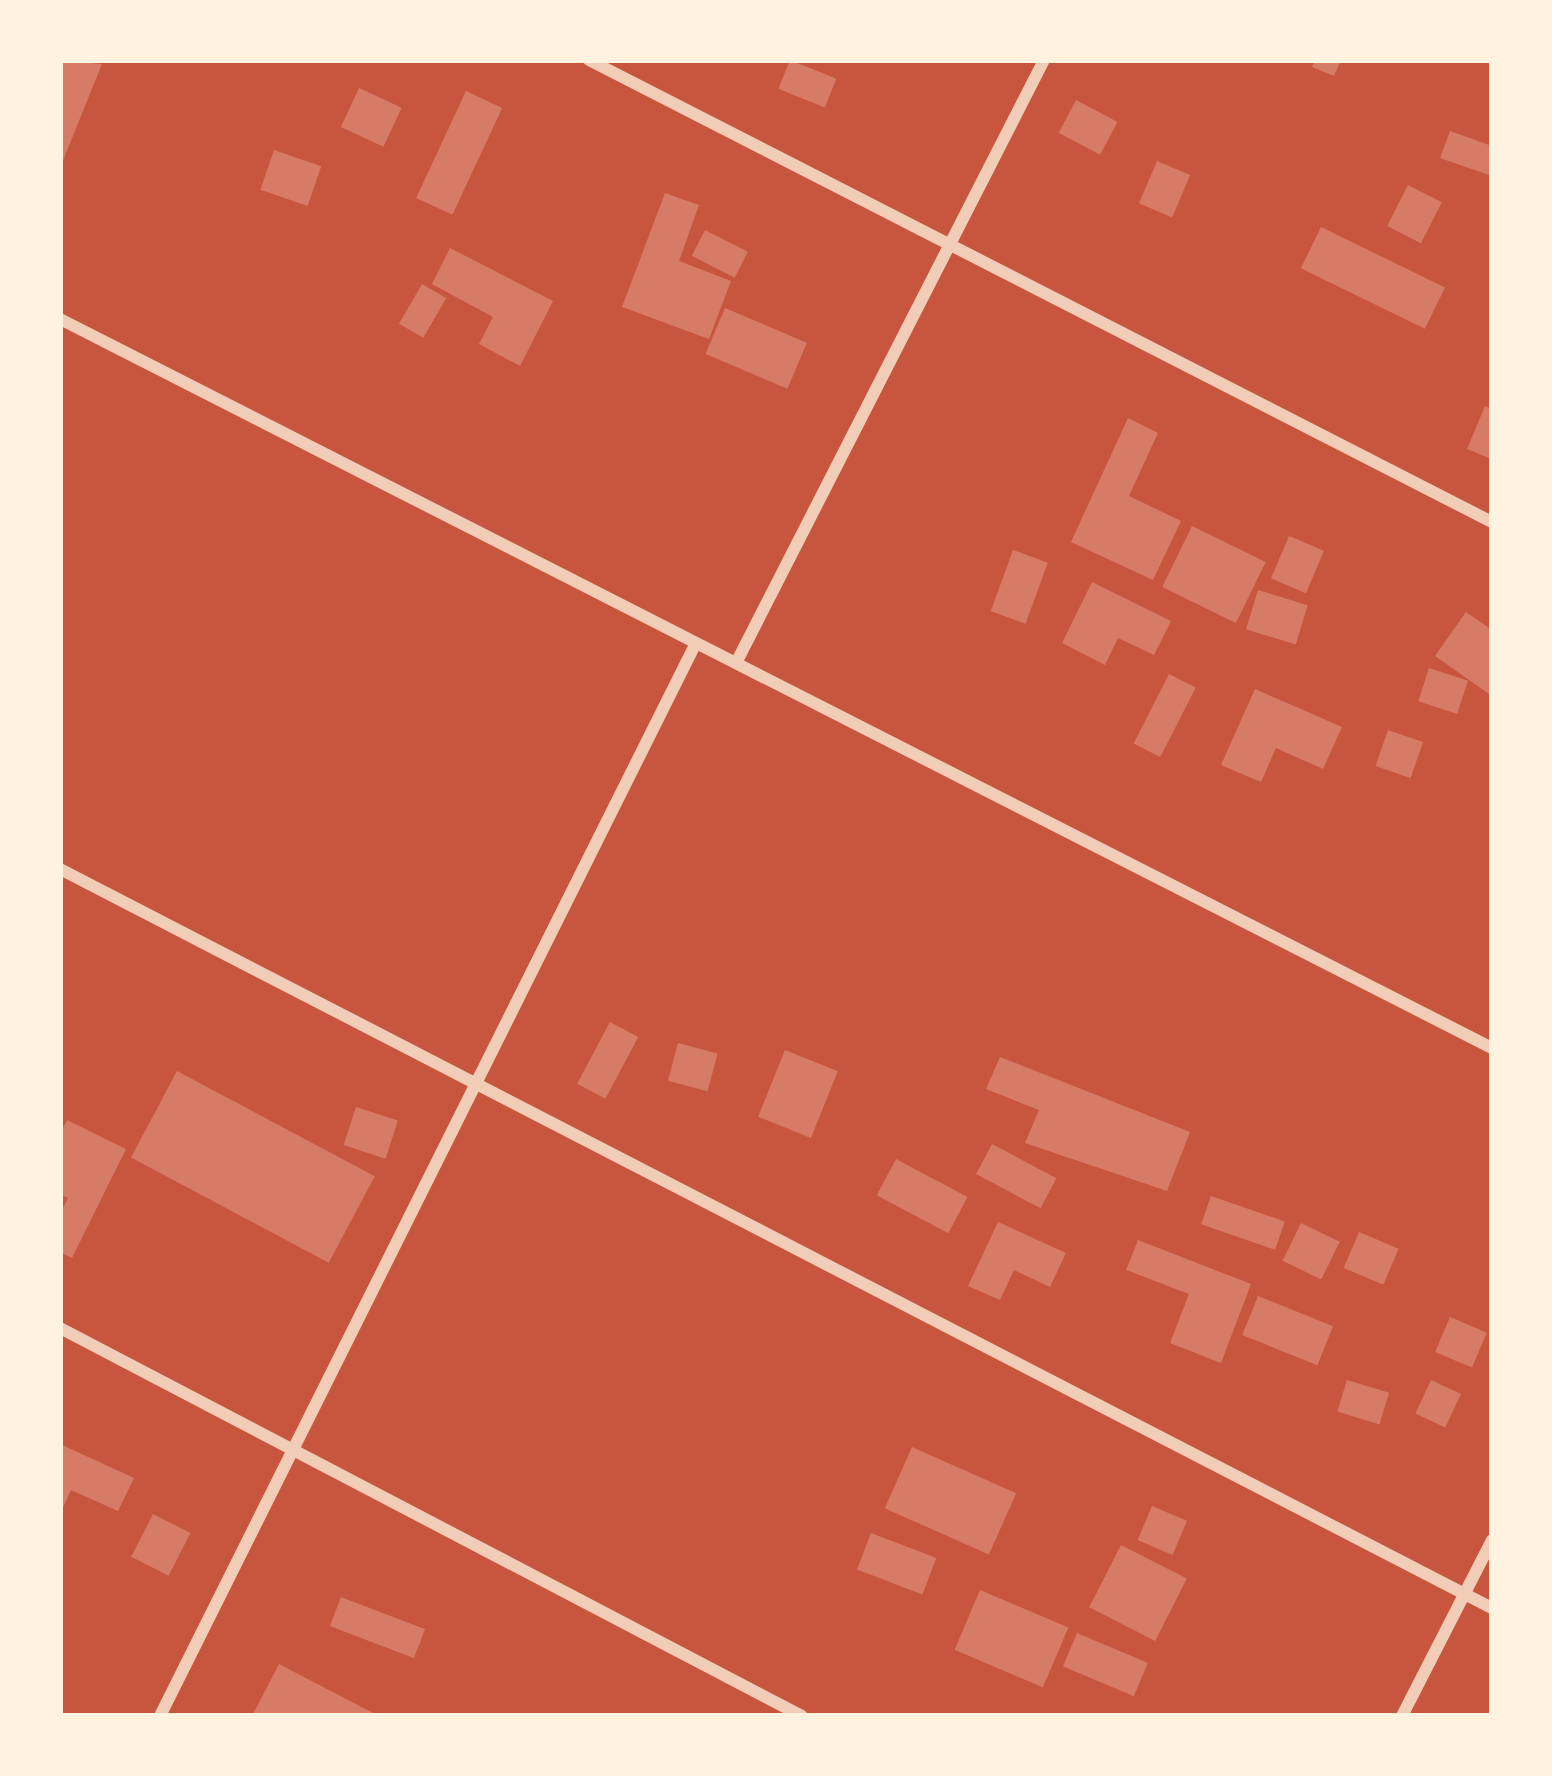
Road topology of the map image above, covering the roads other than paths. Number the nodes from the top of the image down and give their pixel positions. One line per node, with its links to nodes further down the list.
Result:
1 (589, 60): 3 (street)
2 (1044, 60): 3 (street)
3 (950, 244): 5 (street); 7 (street)
4 (60, 319): 6 (street)
5 (1492, 522)
6 (696, 643): 7 (street); 10 (street)
7 (736, 663): 9 (street)
8 (60, 869): 10 (street)
9 (1492, 1048)
10 (475, 1083): 12 (street); 14 (street)
11 (60, 1328): 12 (street)
12 (293, 1450): 16 (street); 17 (street)
13 (1492, 1540): 14 (street)
14 (1465, 1594): 15 (street); 18 (street)
15 (1492, 1608)
16 (160, 1716)
17 (802, 1716)
18 (1402, 1716)

